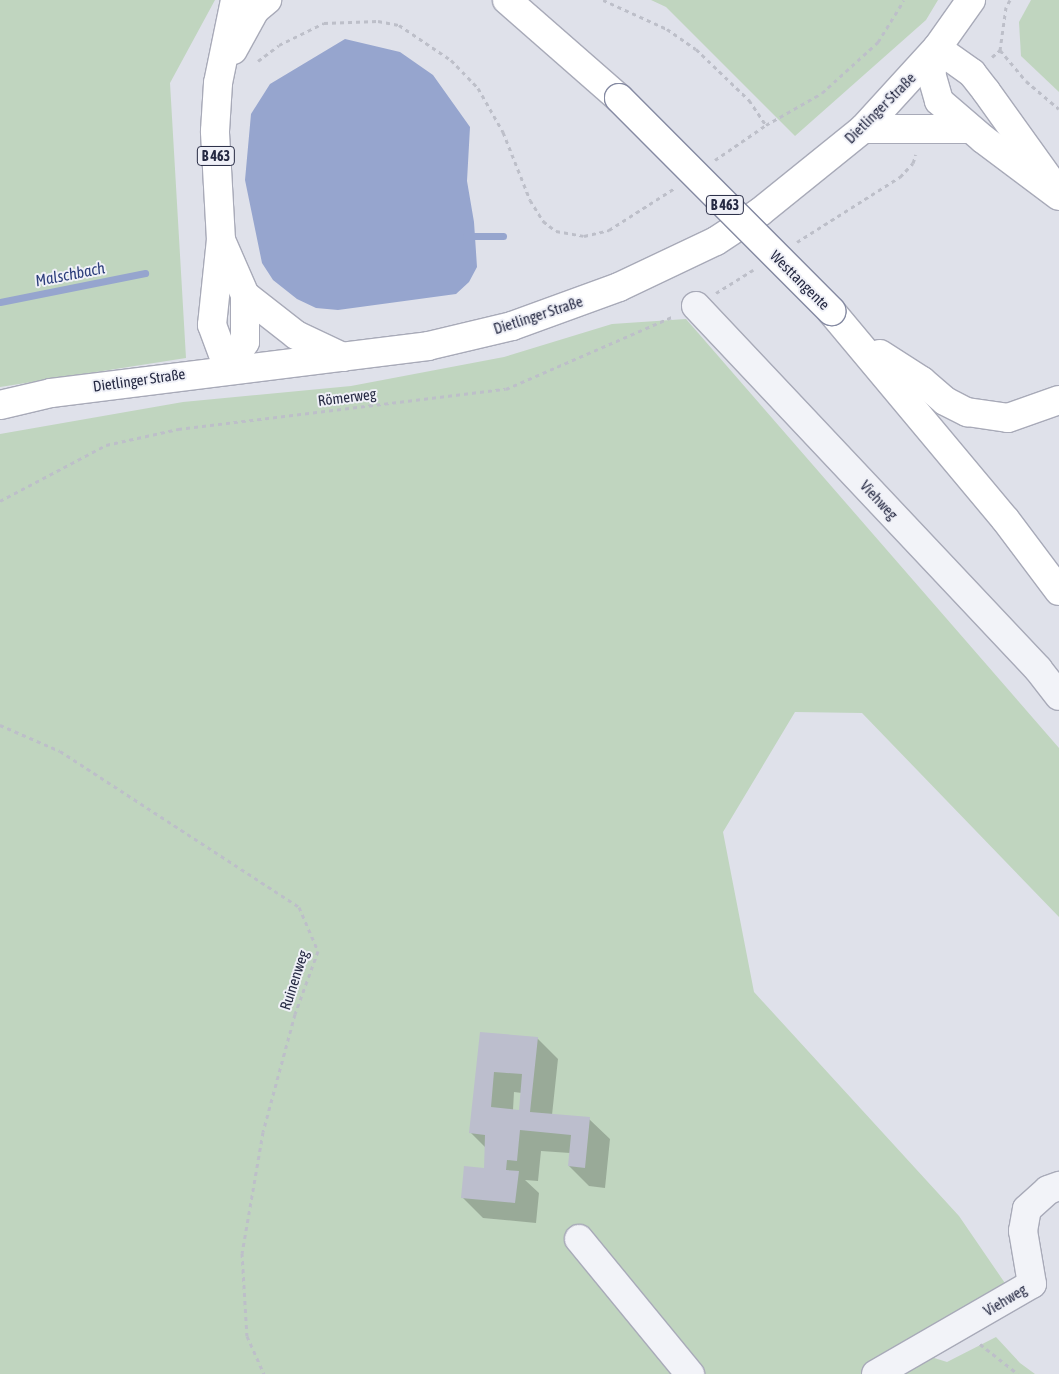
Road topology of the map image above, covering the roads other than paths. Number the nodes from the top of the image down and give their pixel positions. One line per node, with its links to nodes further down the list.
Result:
1 (236, 0): 7 (main road, B 463)
2 (267, 0): 7 (main road, B 463)
3 (494, 0): 5 (main road, B 463)
4 (971, 0): 6 (main road, Dietlinger Straße)
5 (515, 7): 14 (main road, Westtangente / B 463, bridge)
6 (937, 48): 8 (main road, Dietlinger Straße); 9 (main road); 10 (main road)
7 (220, 73): 11 (main road, B 463)
8 (863, 129): 9 (main road); 15 (main road, Dietlinger Straße)
9 (970, 129): 10 (main road)
10 (1059, 194)
11 (221, 240): 12 (main road, B 463); 16 (main road, B 463)
12 (245, 295): 15 (main road, B 463); 16 (main road, B 463)
13 (696, 306): 20 (street, Viehweg)
14 (855, 338): 17 (main road, B 463); 19 (main road, Westtangente / B 463)
15 (343, 357): 16 (main road, Dietlinger Straße)
16 (228, 368): 18 (main road, Dietlinger Straße)
17 (1059, 400)
18 (0, 405)
19 (1059, 591)
20 (1059, 696)
21 (1059, 1186): 24 (street, Viehweg)
22 (579, 1239): 23 (street)
23 (690, 1374)
24 (876, 1374)

